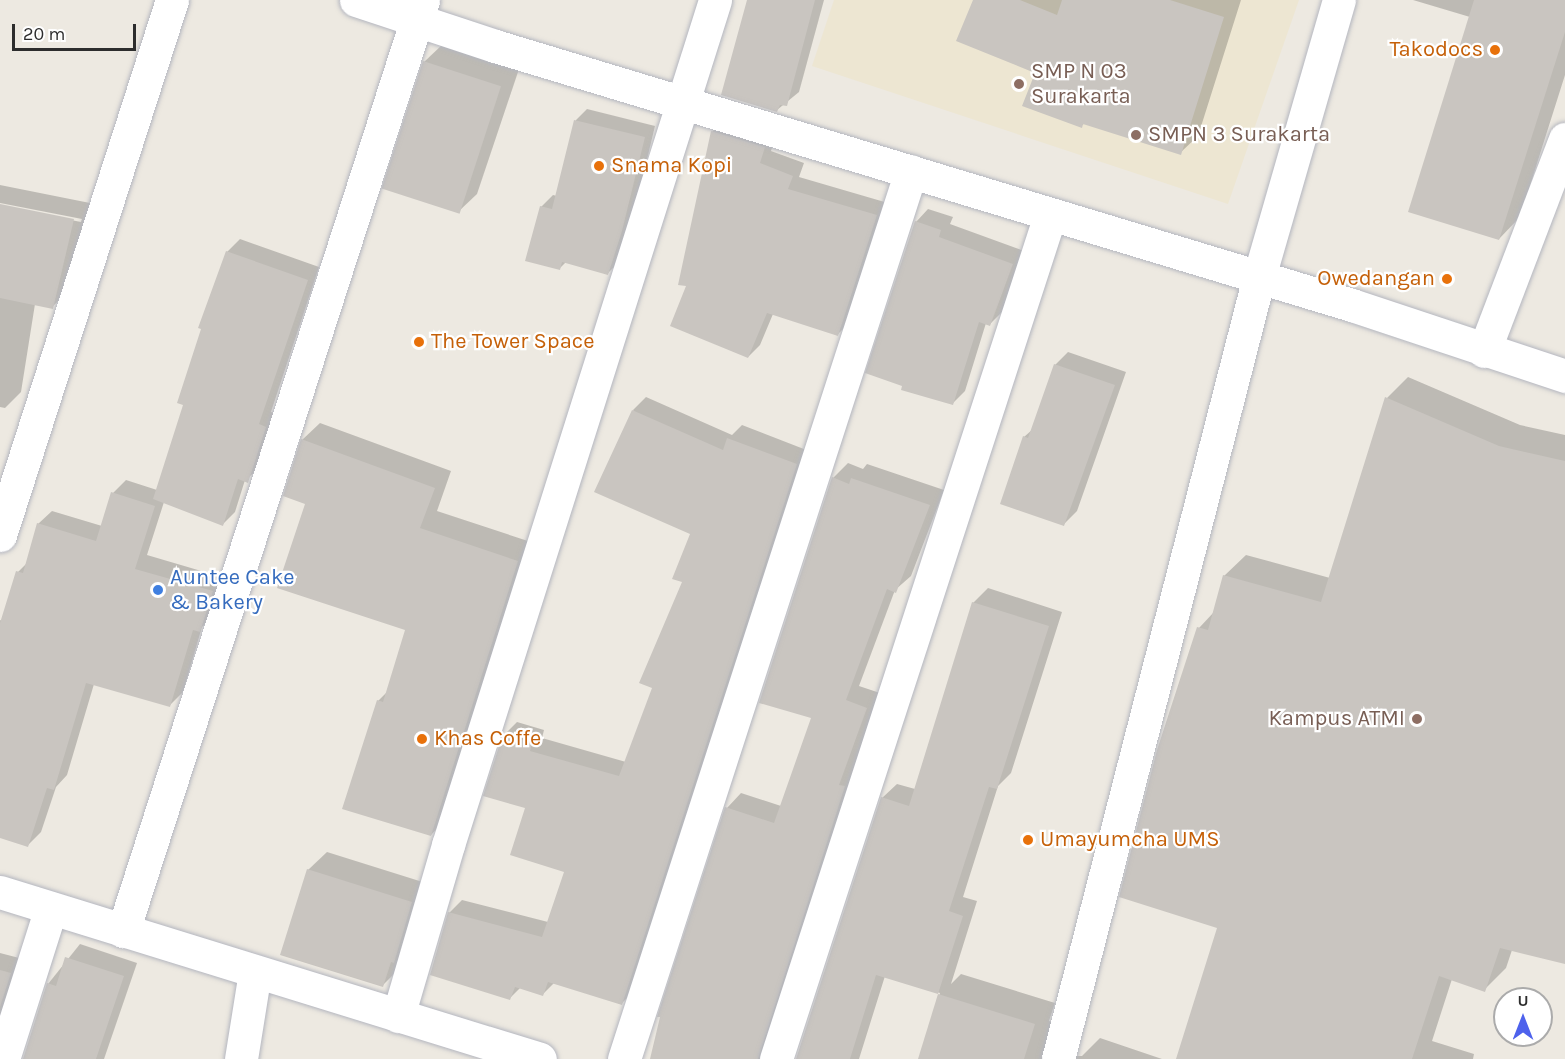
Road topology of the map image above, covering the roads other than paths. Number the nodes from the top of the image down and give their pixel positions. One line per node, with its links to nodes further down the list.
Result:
1 (172, 0): 13 (street)
2 (356, 0): 5 (street)
3 (715, 0): 6 (street)
4 (1339, 0): 10 (street)
5 (420, 9): 6 (street); 16 (street)
6 (684, 102): 8 (street); 18 (street)
7 (1565, 139): 11 (street)
8 (911, 171): 9 (street); 22 (street)
9 (1050, 215): 10 (street); 23 (street)
10 (1259, 277): 11 (street); 24 (street)
11 (1484, 351): 12 (street)
12 (1565, 376)
13 (0, 535)
14 (0, 892): 15 (street)
15 (51, 908): 16 (street); 19 (street)
16 (123, 931): 17 (street)
17 (255, 972): 18 (street); 20 (street)
18 (398, 1016): 21 (street)
19 (3, 1059)
20 (241, 1059)
21 (540, 1059)
22 (624, 1059)
23 (776, 1059)
24 (1058, 1059)

